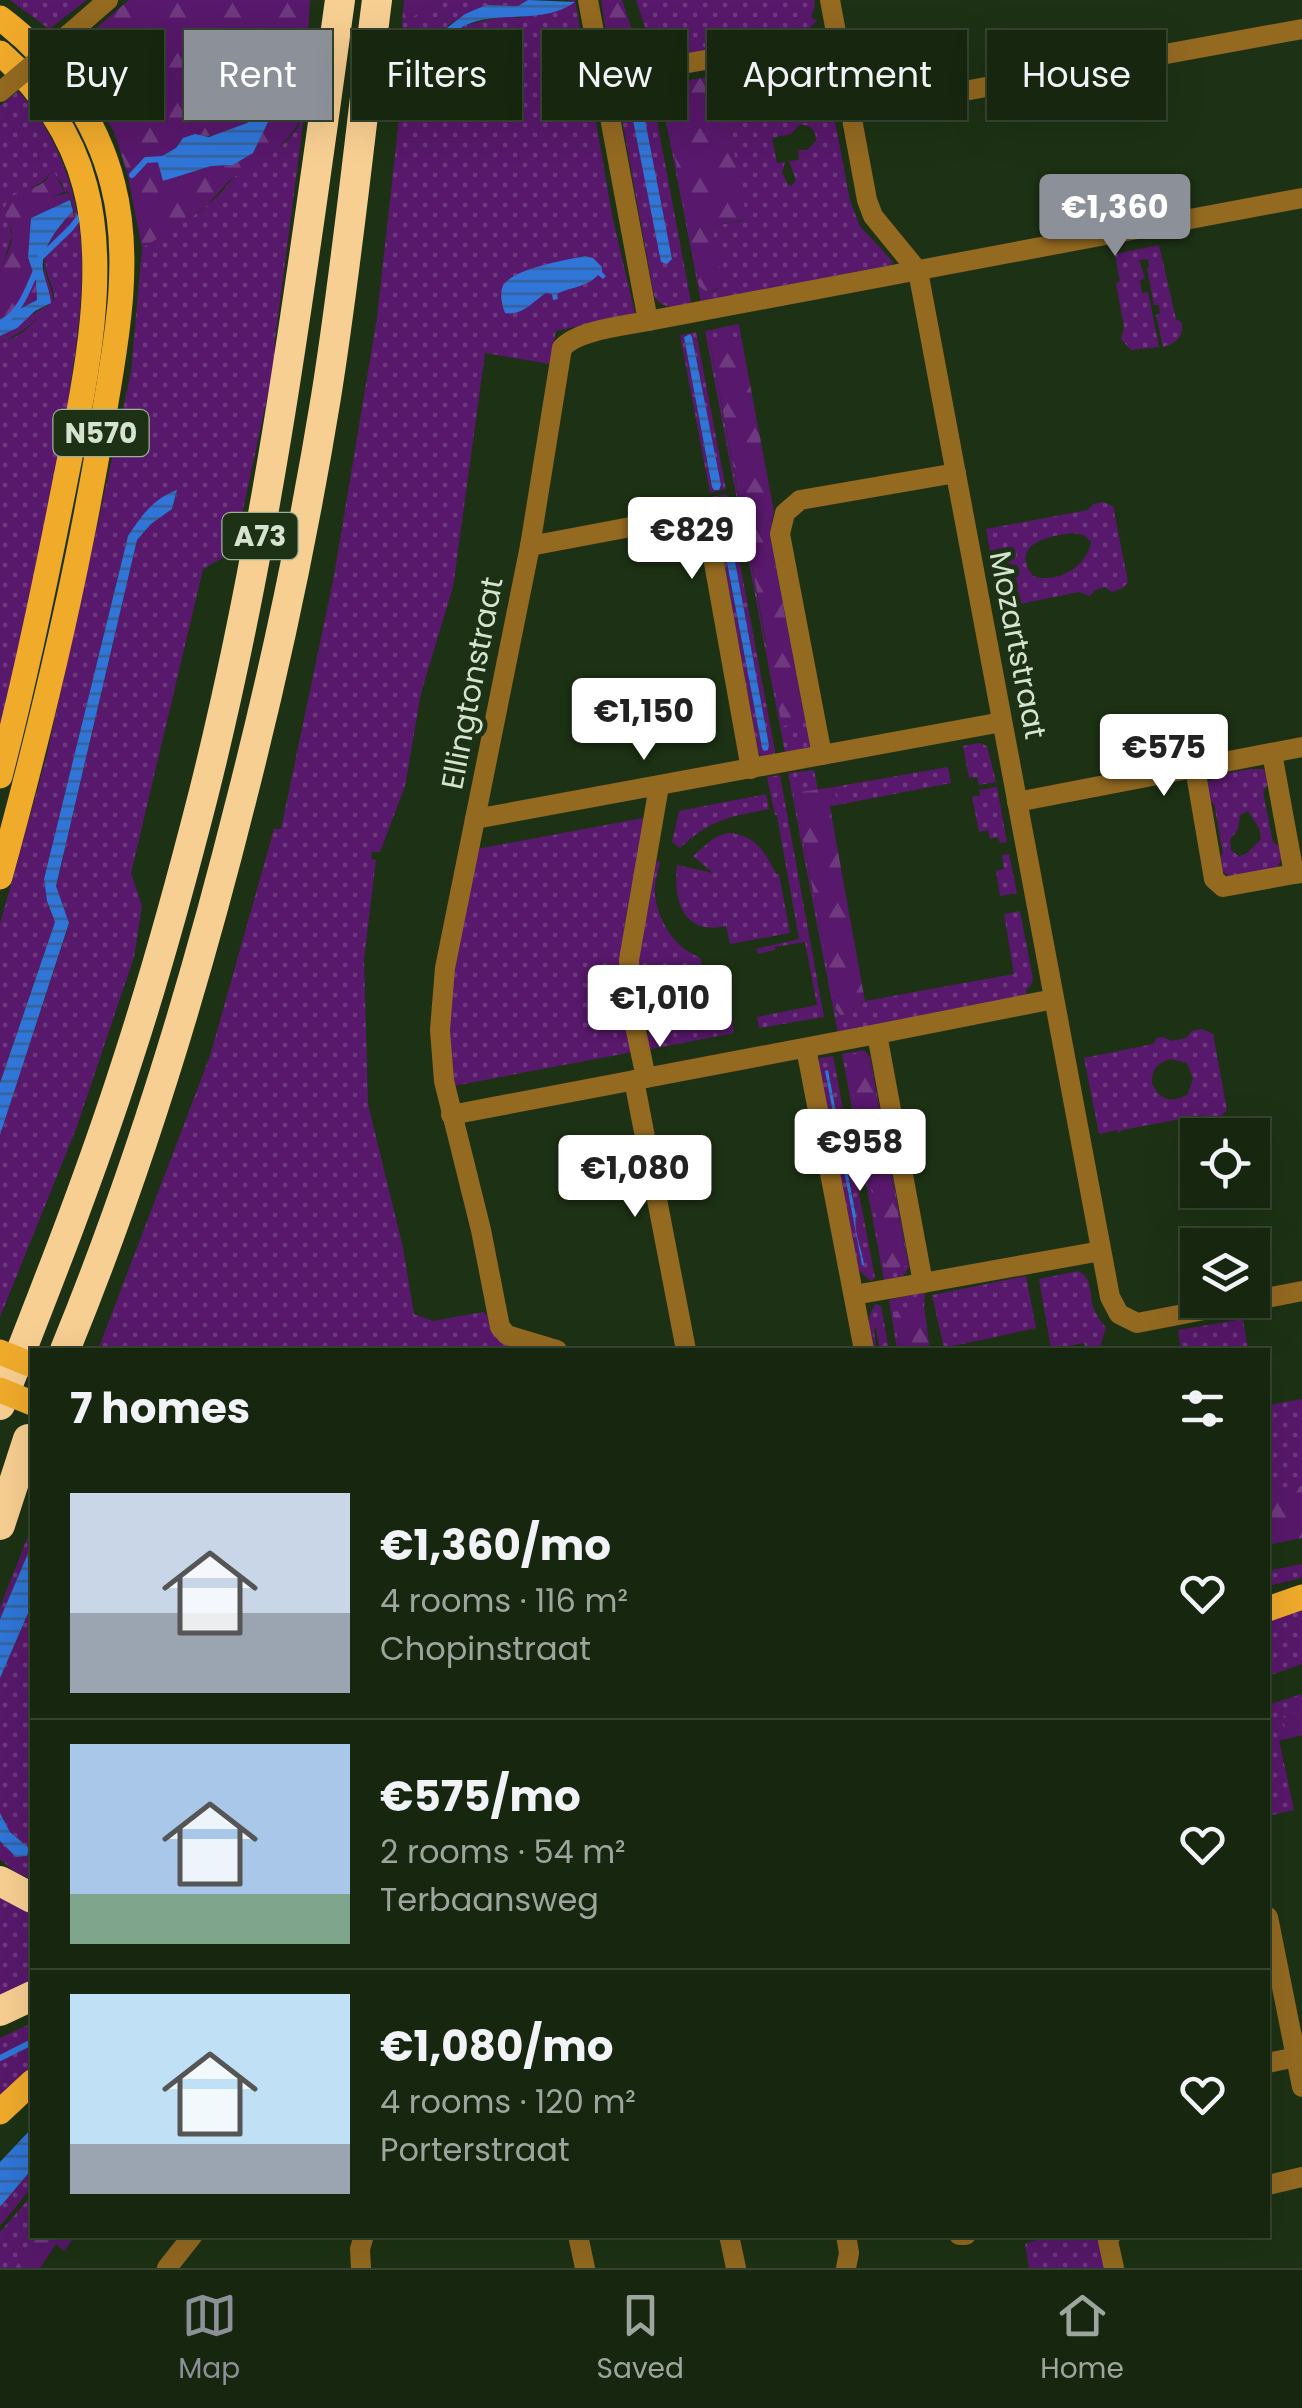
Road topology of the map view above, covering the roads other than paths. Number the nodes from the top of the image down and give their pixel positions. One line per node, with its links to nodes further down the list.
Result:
1 (108, 0): 12 (street, bridge)
2 (340, 0): 49 (highway, A73)
3 (376, 0): 41 (highway, A73)
4 (588, 0): 8 (street)
5 (830, 0): 9 (street, Mozartstraat)
6 (0, 18): 31 (main road, N570)
7 (1302, 29): 11 (street)
8 (594, 30)
9 (835, 30)
10 (0, 53): 26 (main road, N570)
11 (967, 91)
12 (0, 92)
13 (611, 120): 17 (street)
14 (852, 120): 16 (street, Mozartstraat)
15 (1302, 198): 16 (street, Ellingtonstraat)
16 (918, 270): 17 (street, Ellingtonstraat); 18 (street, Mozartstraat)
17 (648, 321): 19 (street, Ellingtonstraat)
18 (956, 472): 20 (street, Mozartstraat); 23 (street)
19 (530, 546): 25 (street); 29 (street, Ellingtonstraat)
20 (1002, 722): 23 (street); 28 (street, Mozartstraat)
21 (1302, 747): 22 (street)
22 (1272, 753): 24 (street); 30 (street)
23 (822, 756): 25 (street)
24 (1195, 768): 28 (street); 30 (street)
25 (751, 769): 27 (street)
26 (0, 776)
27 (659, 786): 29 (street); 35 (street)
28 (1017, 802): 32 (street, Mozartstraat)
29 (475, 820): 36 (street, Ellingtonstraat)
30 (1298, 873)
31 (0, 877)
32 (1054, 998): 33 (street); 37 (street, Mozartstraat)
33 (878, 1034): 34 (street); 38 (street)
34 (806, 1048): 35 (street); 40 (street)
35 (640, 1079): 36 (street); 43 (street)
36 (451, 1115): 42 (street, Ellingtonstraat)
37 (1101, 1251): 38 (street); 39 (street, Mozartstraat)
38 (924, 1283): 40 (street)
39 (1302, 1291)
40 (854, 1295): 44 (street)
41 (66, 1348)
42 (551, 1348)
43 (686, 1348)
44 (864, 1348)
45 (0, 1352): 46 (main road, bridge)
46 (30, 1364)
47 (0, 1390): 48 (main road, bridge)
48 (30, 1403)
49 (0, 1405)
50 (30, 1434): 51 (highway); 52 (highway)
51 (0, 1498)
52 (0, 1526)
53 (1302, 1584): 54 (main road)
54 (1270, 1592)
55 (1302, 1597): 56 (main road)
56 (1270, 1608)
57 (0, 1882): 58 (highway)
58 (30, 1897)
59 (1270, 1941): 62 (street)
60 (30, 1997): 61 (highway)
61 (0, 2011)
62 (1296, 2057): 63 (street); 65 (street)
63 (1270, 2063)
64 (30, 2084): 66 (main road)
65 (1302, 2086)
66 (0, 2112)
67 (1302, 2178): 68 (street)
68 (1270, 2185)
69 (191, 2238): 75 (street)
70 (363, 2238): 76 (street)
71 (579, 2238): 77 (street)
72 (730, 2238): 78 (street)
73 (846, 2238): 79 (street)
74 (1110, 2238): 80 (street)
75 (167, 2268)
76 (361, 2268)
77 (584, 2268)
78 (736, 2268)
79 (846, 2268)
80 (1114, 2268)

